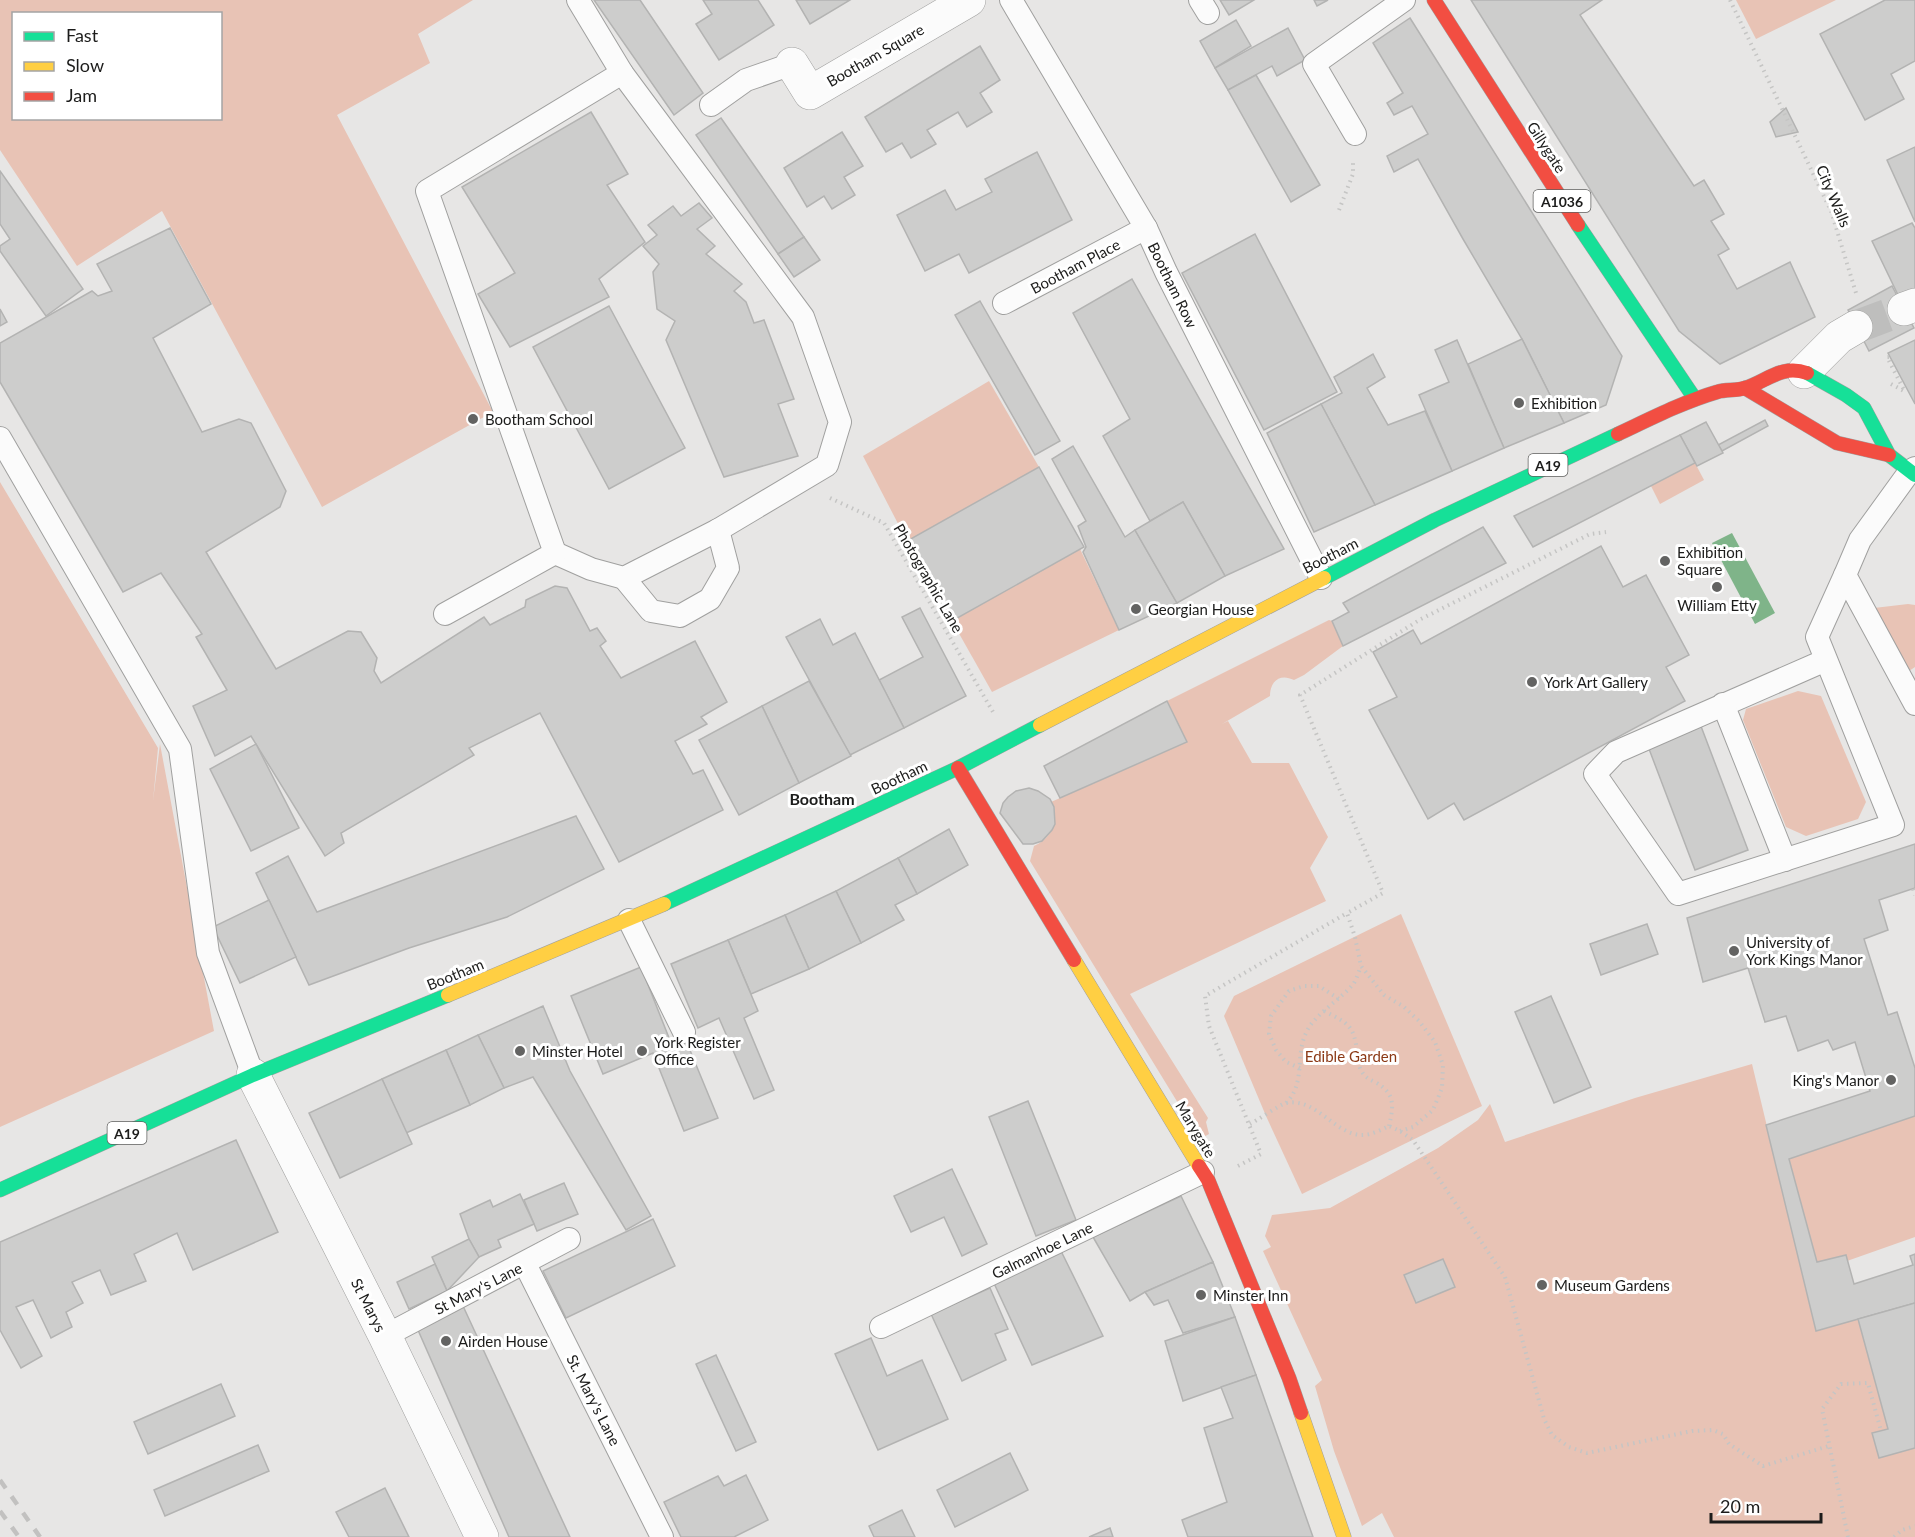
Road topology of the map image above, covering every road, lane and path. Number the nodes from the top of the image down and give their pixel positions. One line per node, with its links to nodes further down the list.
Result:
1 (578, 0): 8 (lane)
2 (969, 0): 7 (street, Bootham Square)
3 (1011, 0): 12 (lane, Bootham Row)
4 (1404, 0): 10 (lane)
5 (1434, 0): 19 (main road, Gillygate / A1036)
6 (1730, 0): 14 (path, City Walls)
7 (792, 64): 9 (lane)
8 (622, 73): 23 (lane); 26 (lane)
9 (711, 105)
10 (1354, 134): 11 (path)
11 (1339, 210)
12 (1146, 228): 13 (lane, Bootham Place); 29 (lane, Bootham Row)
13 (1004, 303)
14 (1857, 311): 16 (street)
15 (1889, 357): 18 (path)
16 (1804, 372): 17 (main road, Bootham); 21 (main road)
17 (1745, 388): 19 (main road, Bootham); 21 (main road)
18 (1904, 391)
19 (1695, 399): 29 (main road, Bootham / A19)
20 (0, 438): 46 (lane)
21 (1889, 455): 22 (main road)
22 (1913, 471): 27 (lane)
23 (779, 494): 24 (lane); 34 (path, Photographic Lane)
24 (718, 530): 28 (lane); 28 (lane)
25 (1606, 532): 39 (path)
26 (555, 553): 28 (lane); 30 (lane)
27 (1845, 575): 31 (lane); 33 (lane)
28 (624, 578)
29 (1321, 578): 34 (main road, Bootham / A19)
30 (445, 614)
31 (1826, 660): 32 (lane); 36 (lane)
32 (1723, 704): 36 (lane); 36 (lane)
33 (1915, 704)
34 (1010, 741): 35 (main road, Bootham / A19)
35 (958, 768): 40 (main road, Bootham / A19); 51 (main road, Marygate)
36 (1785, 860)
37 (1913, 889): 38 (path)
38 (1915, 896)
39 (1347, 913): 41 (path); 48 (path)
40 (629, 920): 44 (lane); 46 (main road, Bootham / A19)
41 (1361, 966): 42 (path); 50 (path)
42 (1339, 999): 43 (path); 45 (path)
43 (1324, 1011): 45 (path); 49 (path)
44 (684, 1032)
45 (1300, 1068): 47 (path)
46 (253, 1075): 52 (main road, Bootham / A19); 56 (street, St Marys)
47 (1286, 1103): 48 (path); 49 (path)
48 (1250, 1124): 51 (path)
49 (1389, 1126): 50 (path)
50 (1400, 1131): 58 (path)
51 (1205, 1176): 55 (lane, Galmanhoe Lane); 62 (main road, Marygate)
52 (0, 1190)
53 (569, 1239): 54 (lane, St Mary's Lane)
54 (525, 1264): 56 (lane, St Mary's Lane); 61 (lane, St. Mary's Lane)
55 (881, 1327)
56 (386, 1336): 60 (street, St Marys)
57 (1881, 1431): 58 (path)
58 (1829, 1446): 63 (path)
59 (1915, 1526): 64 (path)
60 (482, 1537)
61 (662, 1537)
62 (1344, 1537)
63 (1848, 1537)
64 (1894, 1537)

